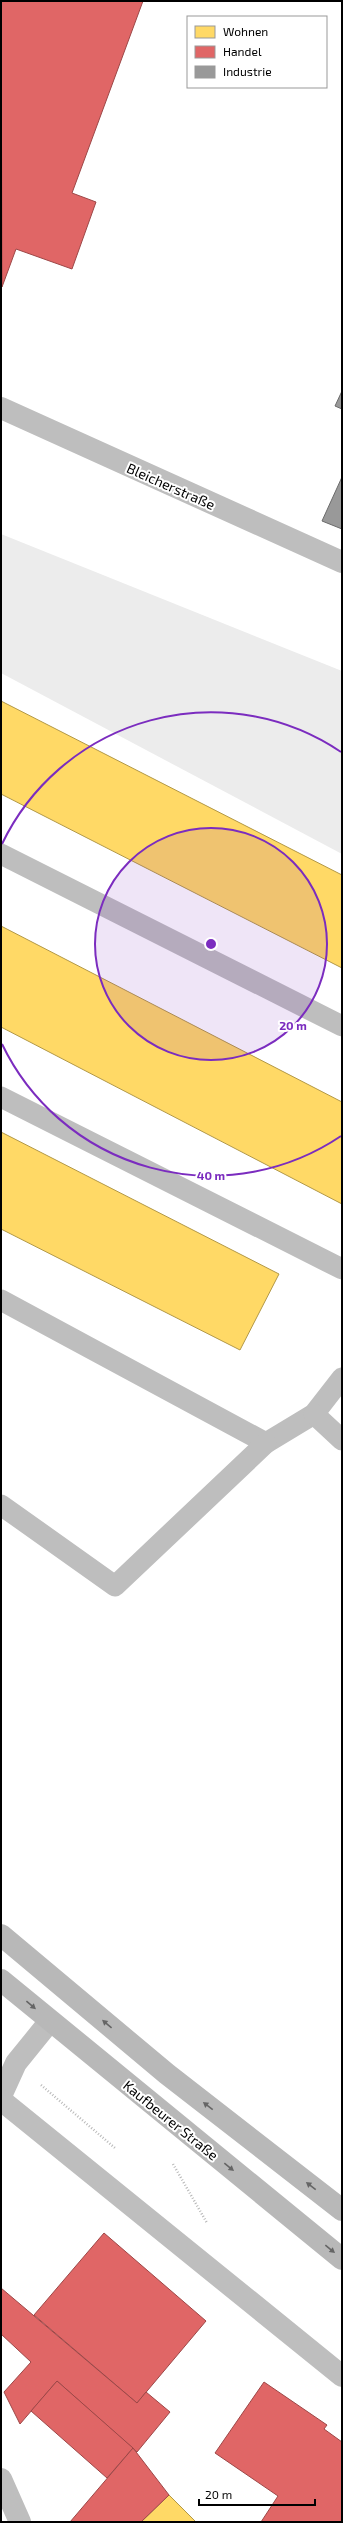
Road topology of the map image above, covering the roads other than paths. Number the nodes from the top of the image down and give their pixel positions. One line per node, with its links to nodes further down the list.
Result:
1 (1, 408): 2 (street, Bleicherstraße)
2 (342, 562)
3 (1, 854): 4 (lane)
4 (342, 1026)
5 (1, 1097): 6 (lane)
6 (342, 1268)
7 (1, 1300): 11 (lane)
8 (342, 1378): 9 (lane)
9 (314, 1414): 10 (lane); 11 (lane)
10 (342, 1440)
11 (266, 1442): 12 (lane)
12 (1, 1505)
13 (1, 1935): 18 (main road, one-way to 13)
14 (1, 1980): 15 (main road, Kaufbeurer Straße, one-way to 15)
15 (50, 2021): 16 (street); 19 (main road, Kaufbeurer Straße, one-way to 19)
16 (1, 2096)
17 (1, 2100): 20 (street)
18 (342, 2210)
19 (342, 2259)
20 (342, 2376)
21 (1, 2479): 22 (street)
22 (20, 2522)

